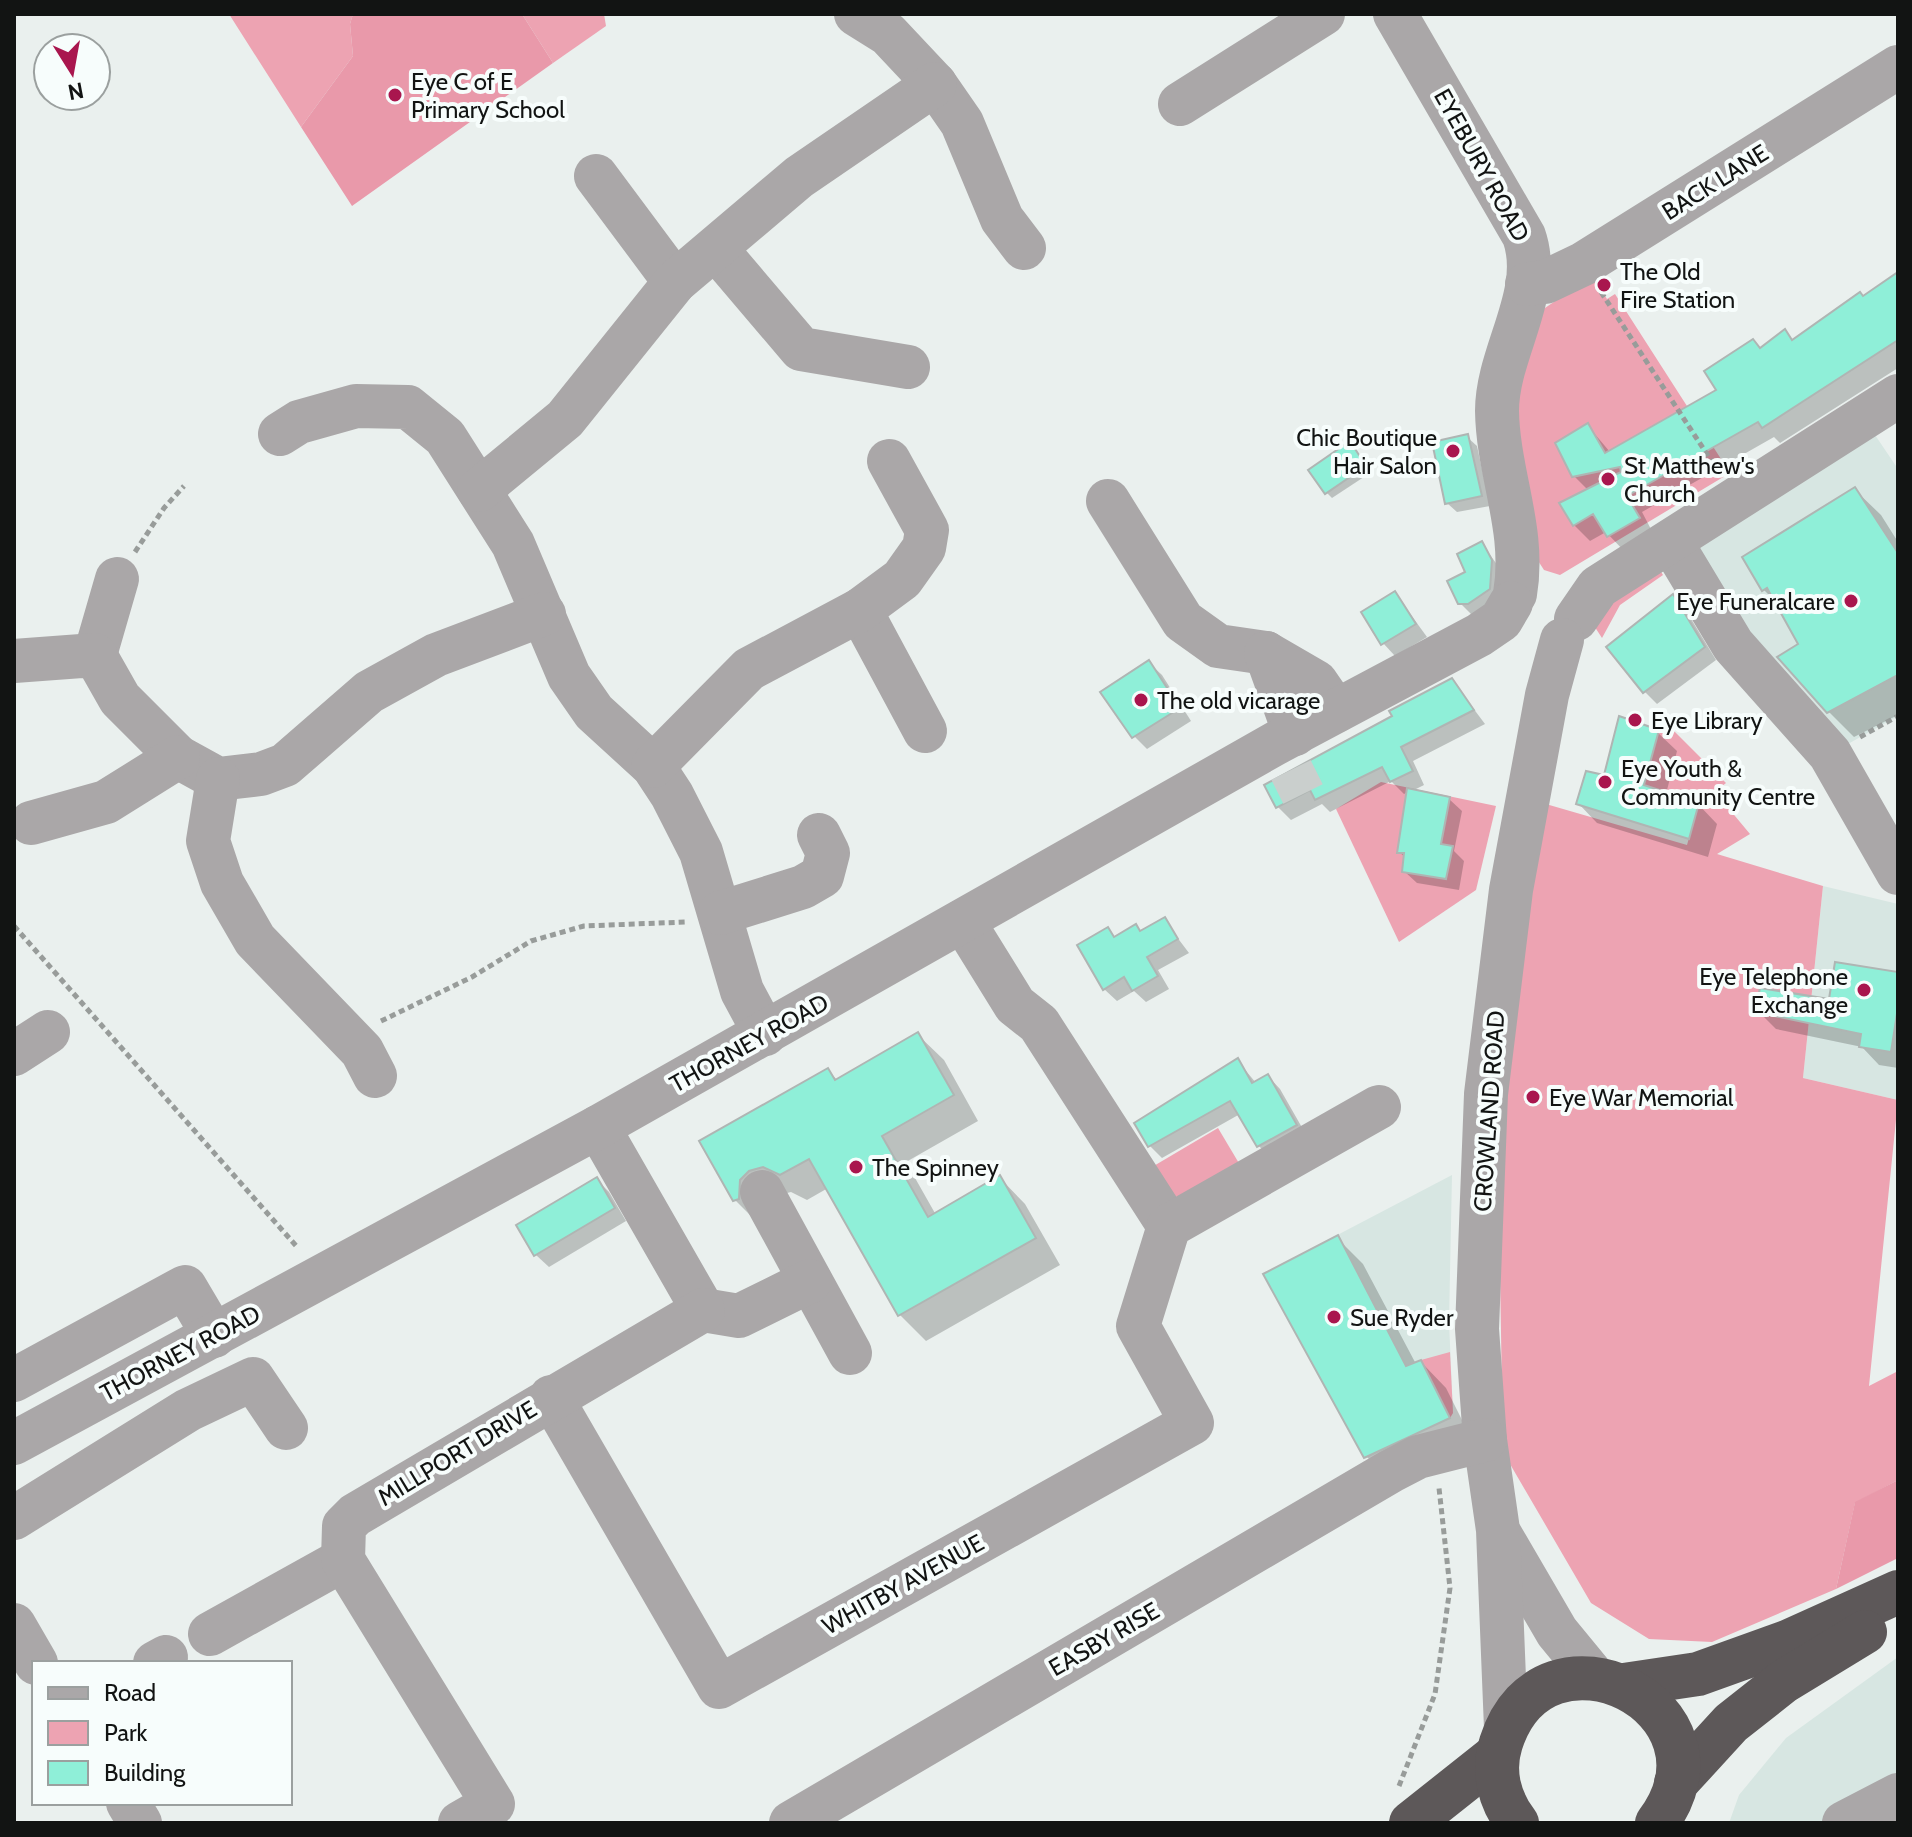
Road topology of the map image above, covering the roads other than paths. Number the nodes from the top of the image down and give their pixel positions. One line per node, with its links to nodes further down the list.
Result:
1 (856, 14): 5 (street)
2 (1323, 14): 6 (street)
3 (1395, 14): 11 (street, EYEBURY ROAD)
4 (1898, 67): 11 (street, BACK LANE)
5 (935, 84): 8 (street); 9 (street)
6 (1180, 104)
7 (596, 176): 10 (street)
8 (1024, 248)
9 (716, 249): 10 (street); 12 (street)
10 (675, 282): 16 (street)
11 (1527, 284): 20 (street, EYEBURY ROAD)
12 (908, 367)
13 (1898, 396): 18 (street)
14 (287, 417): 16 (street)
15 (889, 461): 21 (street)
16 (479, 490): 22 (street)
17 (1108, 501): 23 (street)
18 (1671, 542): 20 (street); 34 (street)
19 (117, 579): 24 (street)
20 (1547, 606): 26 (street, THORNEY ROAD); 52 (street, CROWLAND ROAD)
21 (860, 610): 27 (street); 30 (street)
22 (544, 614): 30 (street); 31 (street)
23 (1266, 653): 26 (street); 28 (street)
24 (95, 655): 25 (street); 29 (street)
25 (14, 661)
26 (1336, 711): 28 (street, THORNEY ROAD)
27 (925, 731)
28 (1288, 749): 36 (street, THORNEY ROAD)
29 (178, 757): 31 (street); 32 (street)
30 (653, 766): 35 (street)
31 (218, 779): 38 (street)
32 (31, 823)
33 (819, 835): 35 (street)
34 (1898, 873)
35 (720, 913): 37 (street)
36 (963, 921): 37 (street, THORNEY ROAD); 42 (street)
37 (765, 1034): 40 (street, THORNEY ROAD)
38 (375, 1076)
39 (1379, 1107): 42 (street)
40 (598, 1127): 44 (street); 45 (street, THORNEY ROAD)
41 (762, 1192): 43 (street)
42 (1169, 1226): 49 (street, WHITBY AVENUE)
43 (810, 1281): 44 (street); 46 (street)
44 (703, 1310): 49 (street, MILLPORT DRIVE)
45 (214, 1336): 47 (street, THORNEY ROAD); 48 (street)
46 (850, 1353)
47 (163, 1362): 50 (street); 53 (street, THORNEY ROAD)
48 (14, 1380)
49 (551, 1397): 56 (street, MILLPORT DRIVE)
50 (188, 1410): 51 (street); 54 (street)
51 (286, 1428)
52 (1485, 1440): 55 (street, CROWLAND ROAD); 70 (street, EASBY RISE)
53 (14, 1443)
54 (14, 1518)
55 (1498, 1530): 62 (street, CROWLAND ROAD); 63 (street, CROWLAND ROAD)
56 (343, 1560): 60 (street); 69 (street)
57 (1898, 1592): 62 (highway)
58 (1898, 1612): 66 (highway)
59 (14, 1625): 61 (street)
60 (210, 1634)
61 (35, 1661)
62 (1609, 1681): 63 (highway); 66 (highway)
63 (1502, 1741): 67 (highway); 71 (highway)
64 (1898, 1795): 72 (street)
65 (129, 1805): 68 (street)
66 (1668, 1809)
67 (1402, 1811)
68 (140, 1823)
69 (460, 1823)
70 (791, 1823)
71 (1517, 1823)
72 (1844, 1823)

